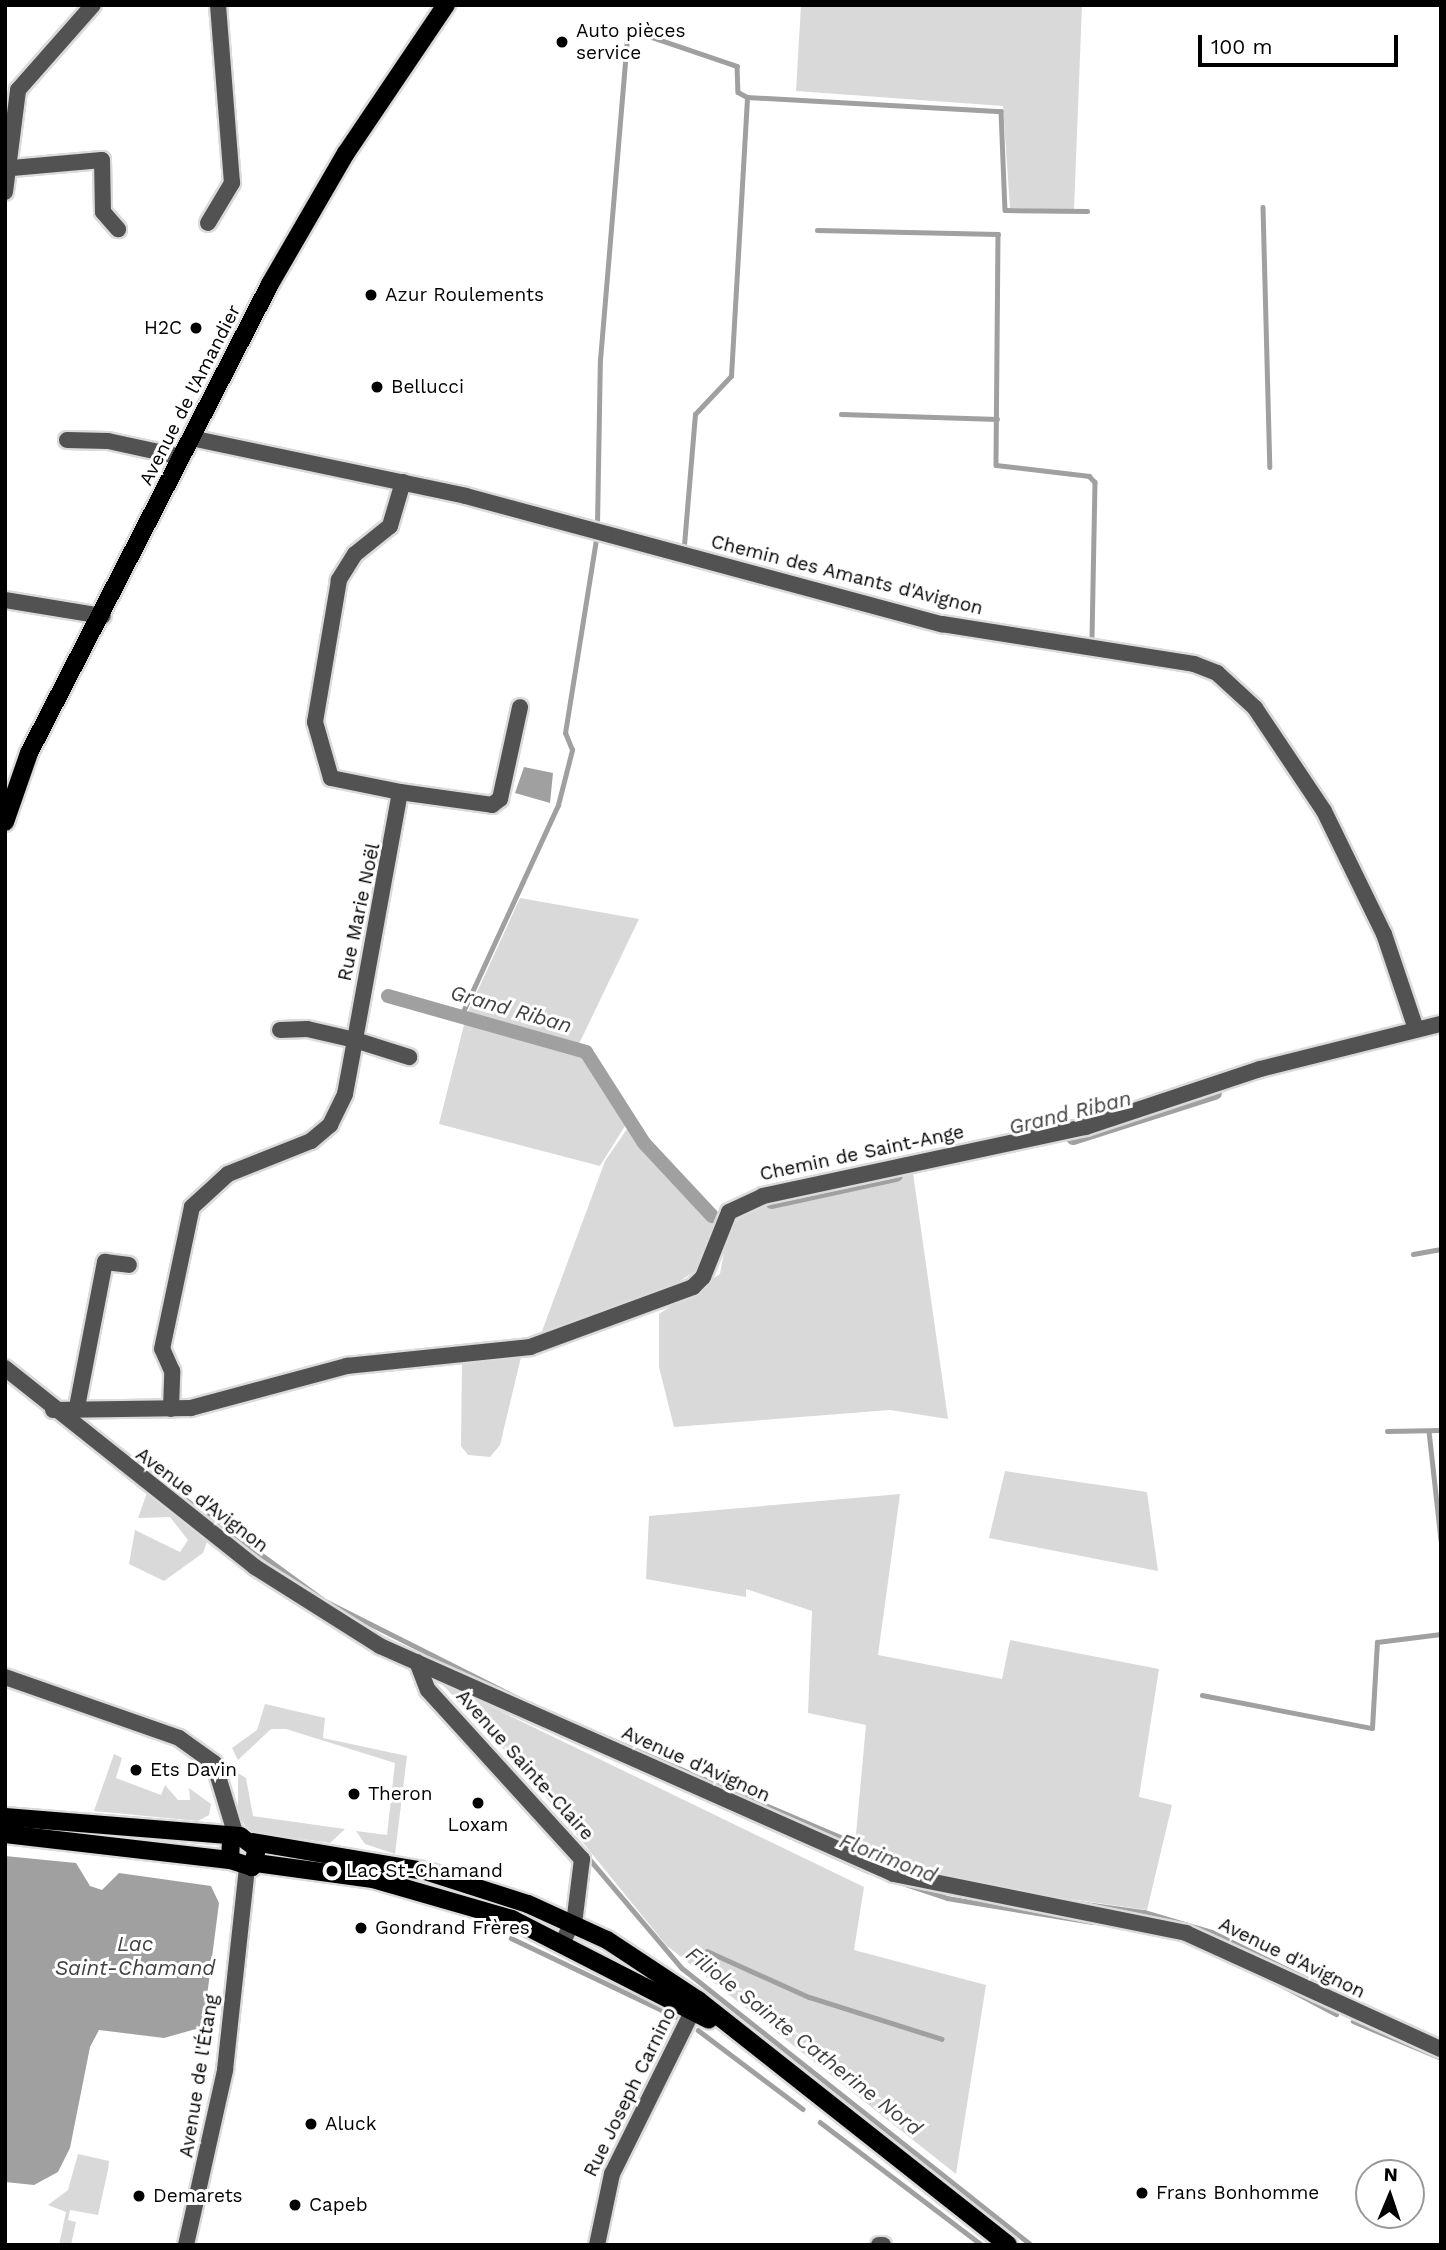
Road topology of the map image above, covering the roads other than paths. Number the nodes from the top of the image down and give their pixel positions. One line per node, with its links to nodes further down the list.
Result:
1 (93, 5): 4 (street)
2 (218, 5): 6 (street)
3 (446, 5): 8 (main road, Avenue de l'Amandier)
4 (12, 168): 5 (street); 7 (street)
5 (5, 192)
6 (208, 223)
7 (118, 229)
8 (191, 438): 10 (main road, Avenue de l'Amandier); 11 (street, Chemin des Amants d'Avignon)
9 (67, 440): 10 (street)
10 (182, 457): 13 (main road, Avenue de l'Amandier)
11 (403, 482): 15 (street); 18 (street, Chemin des Amants d'Avignon)
12 (5, 600): 13 (street)
13 (103, 616): 16 (main road, Avenue de l'Amandier)
14 (520, 707): 15 (street)
15 (400, 792): 20 (street, Rue Marie Noël)
16 (5, 822)
17 (1441, 1024): 18 (street, Chemin de Saint-Ange)
18 (1416, 1029): 25 (street, Chemin de Saint-Ange)
19 (280, 1030): 20 (street)
20 (355, 1040): 21 (street); 25 (street, Rue Marie Noël)
21 (409, 1057)
22 (129, 1265): 24 (street)
23 (5, 1368): 26 (street, Avenue d'Avignon)
24 (76, 1408): 25 (street, Chemin de Saint-Ange); 26 (street, Chemin de Saint-Ange)
25 (171, 1409)
26 (52, 1410): 27 (street, Avenue d'Avignon)
27 (416, 1662): 34 (street, Avenue Sainte-Claire); 37 (street, Avenue d'Avignon)
28 (5, 1677): 31 (street)
29 (5, 1817): 31 (main road)
30 (5, 1834): 32 (main road)
31 (240, 1839): 32 (main road); 33 (main road); 34 (main road)
32 (230, 1860): 33 (main road)
33 (251, 1866): 35 (main road); 38 (street, Avenue de l'Étang)
34 (572, 1923): 35 (street, Avenue Sainte-Claire); 36 (main road)
35 (563, 1942): 36 (main road)
36 (695, 2005): 39 (street, Rue Joseph Carnino); 40 (main road)
37 (1441, 2049)
38 (186, 2245)
39 (597, 2245)
40 (1008, 2245)

